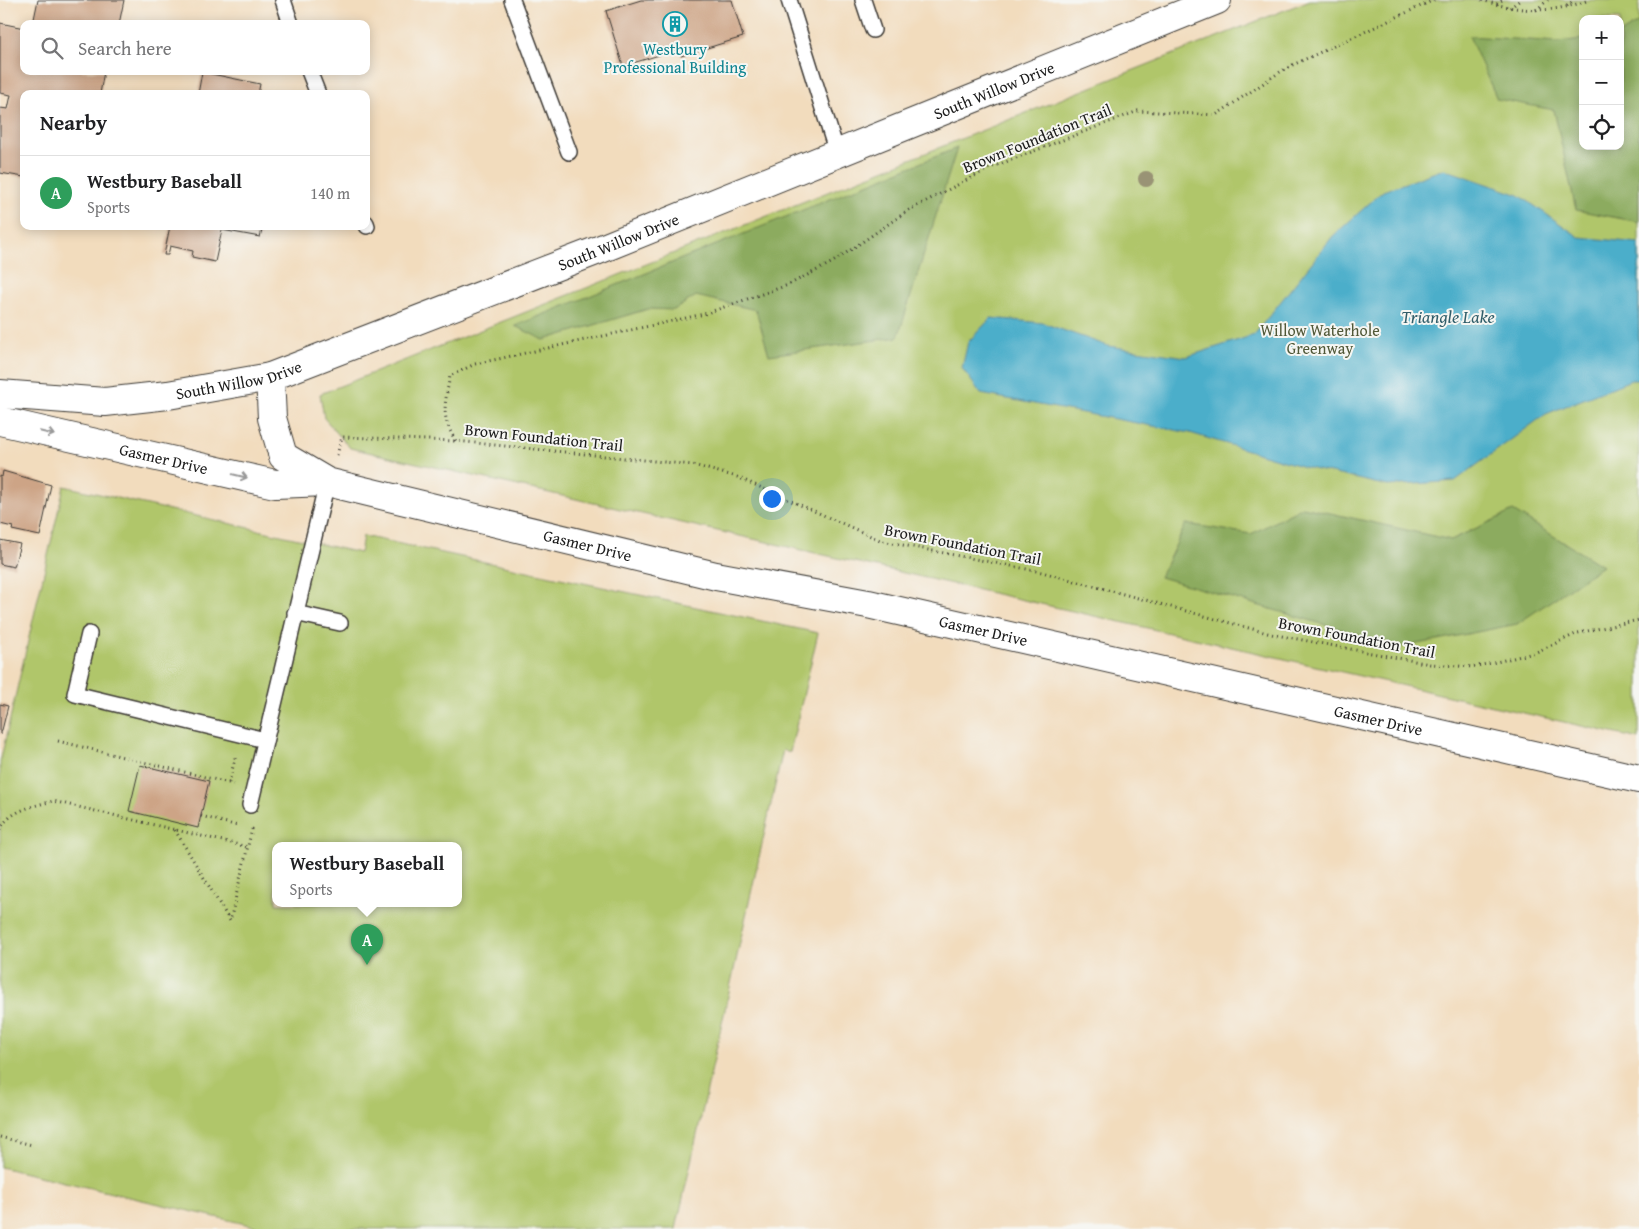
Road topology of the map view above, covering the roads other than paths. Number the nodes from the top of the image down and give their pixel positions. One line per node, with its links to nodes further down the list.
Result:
1 (283, 0): 6 (lane)
2 (512, 0): 10 (lane)
3 (788, 0): 11 (lane)
4 (863, 0): 7 (lane)
5 (1205, 2): 11 (street, South Willow Drive)
6 (290, 20)
7 (873, 30)
8 (311, 75): 9 (lane)
9 (316, 90)
10 (568, 152)
11 (837, 153): 12 (street, South Willow Drive)
12 (270, 377): 13 (street, South Willow Drive); 15 (street, Gasmer Drive)
13 (0, 394)
14 (0, 422): 15 (street, Gasmer Drive, one-way to 15)
15 (327, 482): 16 (lane); 20 (street, Gasmer Drive)
16 (295, 613): 17 (lane); 19 (lane)
17 (340, 622)
18 (89, 634): 19 (lane)
19 (265, 740): 21 (lane)
20 (1639, 779)
21 (250, 805)

